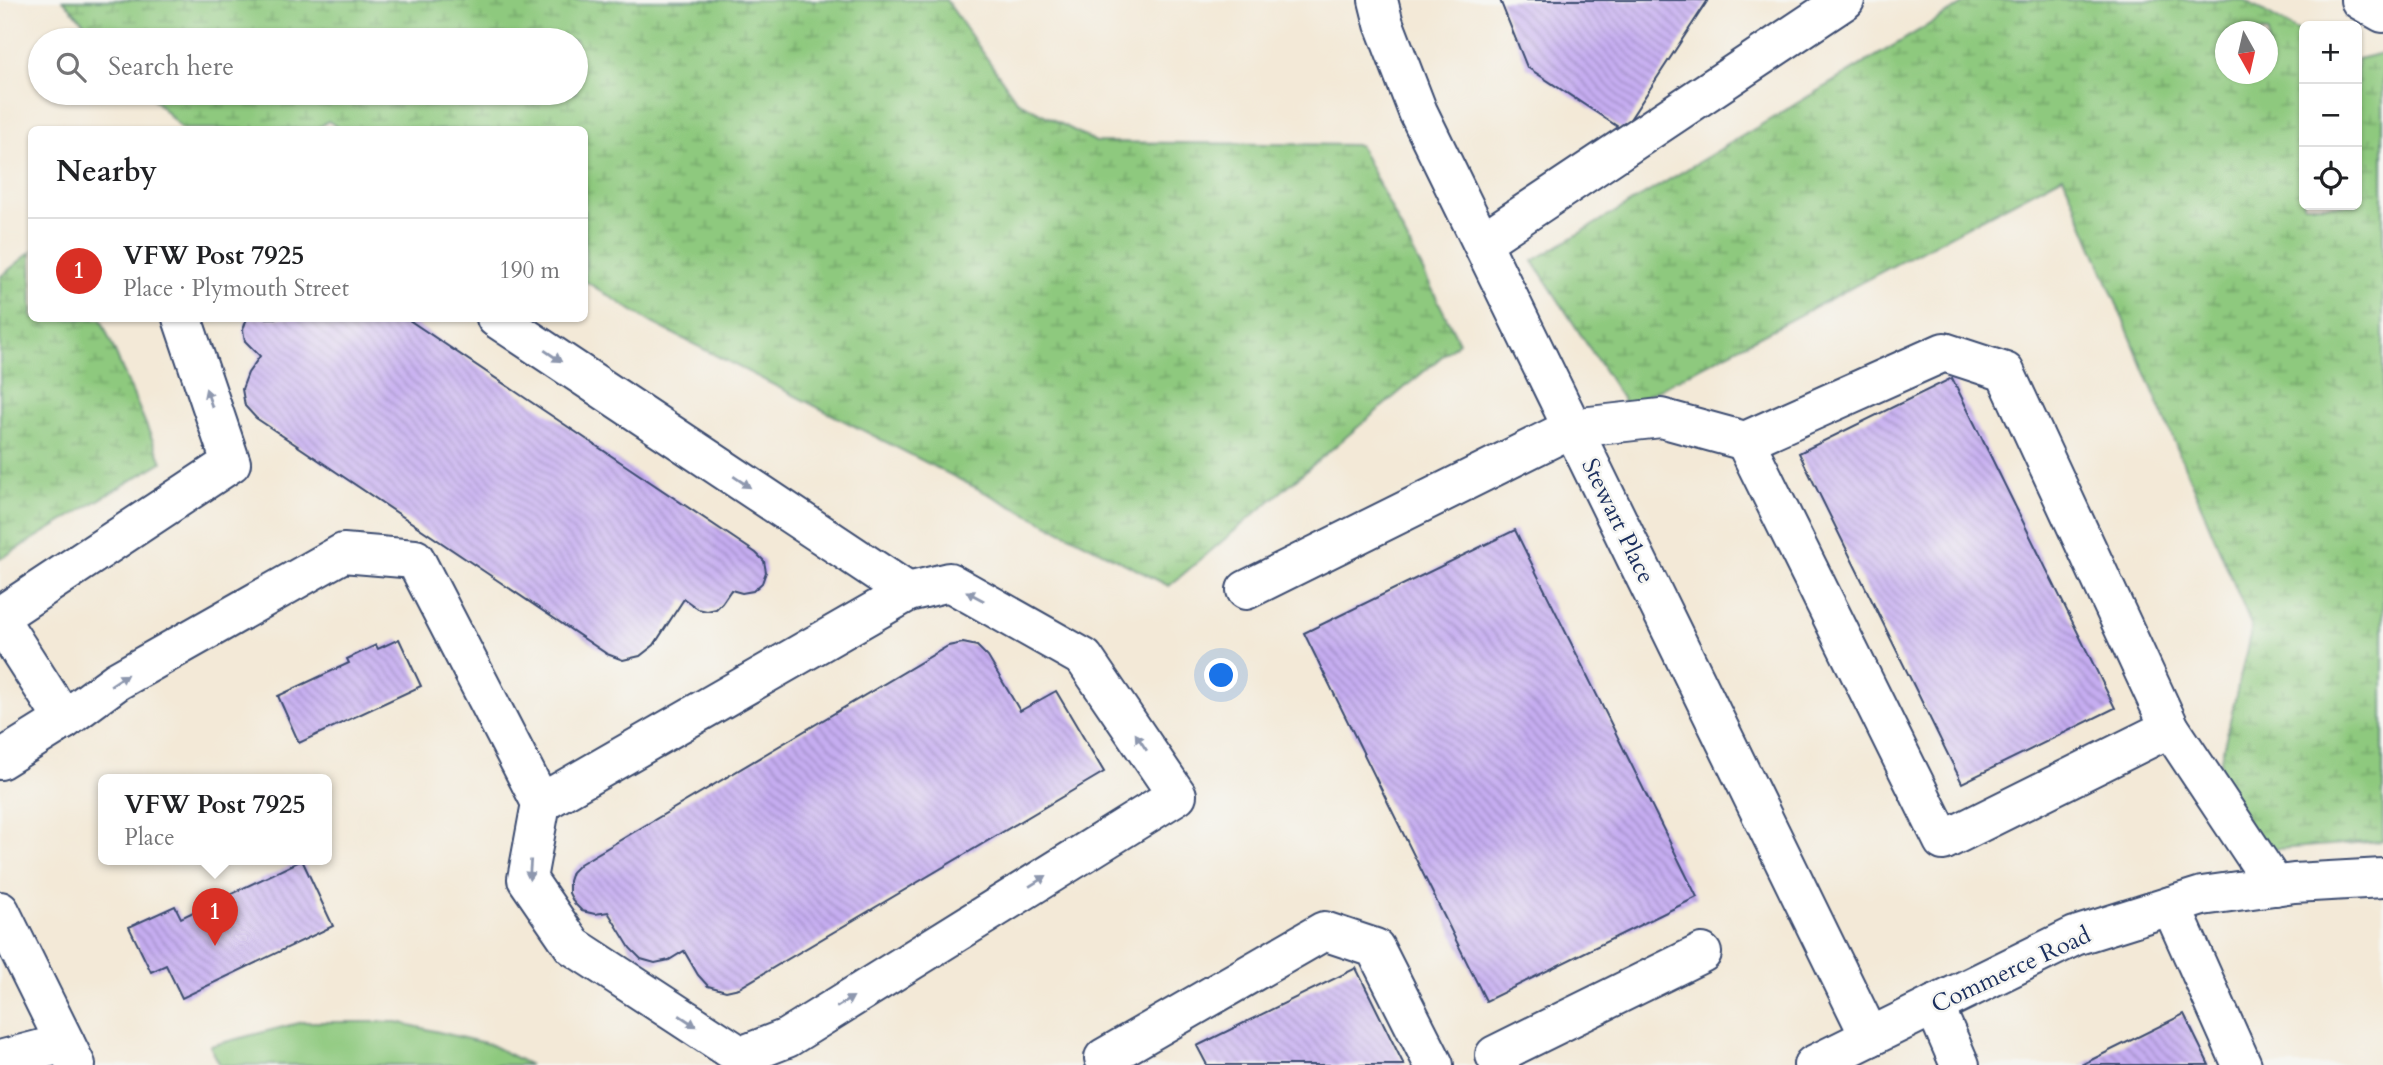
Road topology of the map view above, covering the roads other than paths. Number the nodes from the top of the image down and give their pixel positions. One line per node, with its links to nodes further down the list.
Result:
1 (1378, 0): 5 (street, Stewart Place)
2 (1845, 0): 5 (street)
3 (2360, 0): 4 (street)
4 (2383, 13)
5 (1482, 242): 8 (street, Stewart Place)
6 (183, 322): 12 (street, one-way to 6)
7 (502, 322): 11 (street, one-way to 11)
8 (1572, 428): 9 (street); 10 (street); 23 (street, Stewart Place)
9 (1745, 441): 14 (street); 14 (street)
10 (1246, 590)
11 (908, 592): 16 (street); 16 (street, one-way to 11)
12 (0, 618): 13 (street)
13 (64, 720): 15 (street); 16 (street, one-way to 16)
14 (2170, 728): 18 (street)
15 (0, 760)
16 (541, 803)
17 (2382, 882): 18 (street, Commerce Road)
18 (2275, 886): 19 (street, Commerce Road)
19 (2171, 906): 22 (street, Commerce Road); 31 (street)
20 (0, 911): 24 (street)
21 (1702, 953): 28 (street)
22 (1934, 1005): 23 (street, Commerce Road); 30 (street)
23 (1870, 1047): 29 (street, Commerce Road)
24 (70, 1054): 26 (street)
25 (1104, 1058): 27 (street)
26 (0, 1060)
27 (1434, 1065)
28 (1500, 1065)
29 (1813, 1065)
30 (1960, 1065)
31 (2242, 1065)

